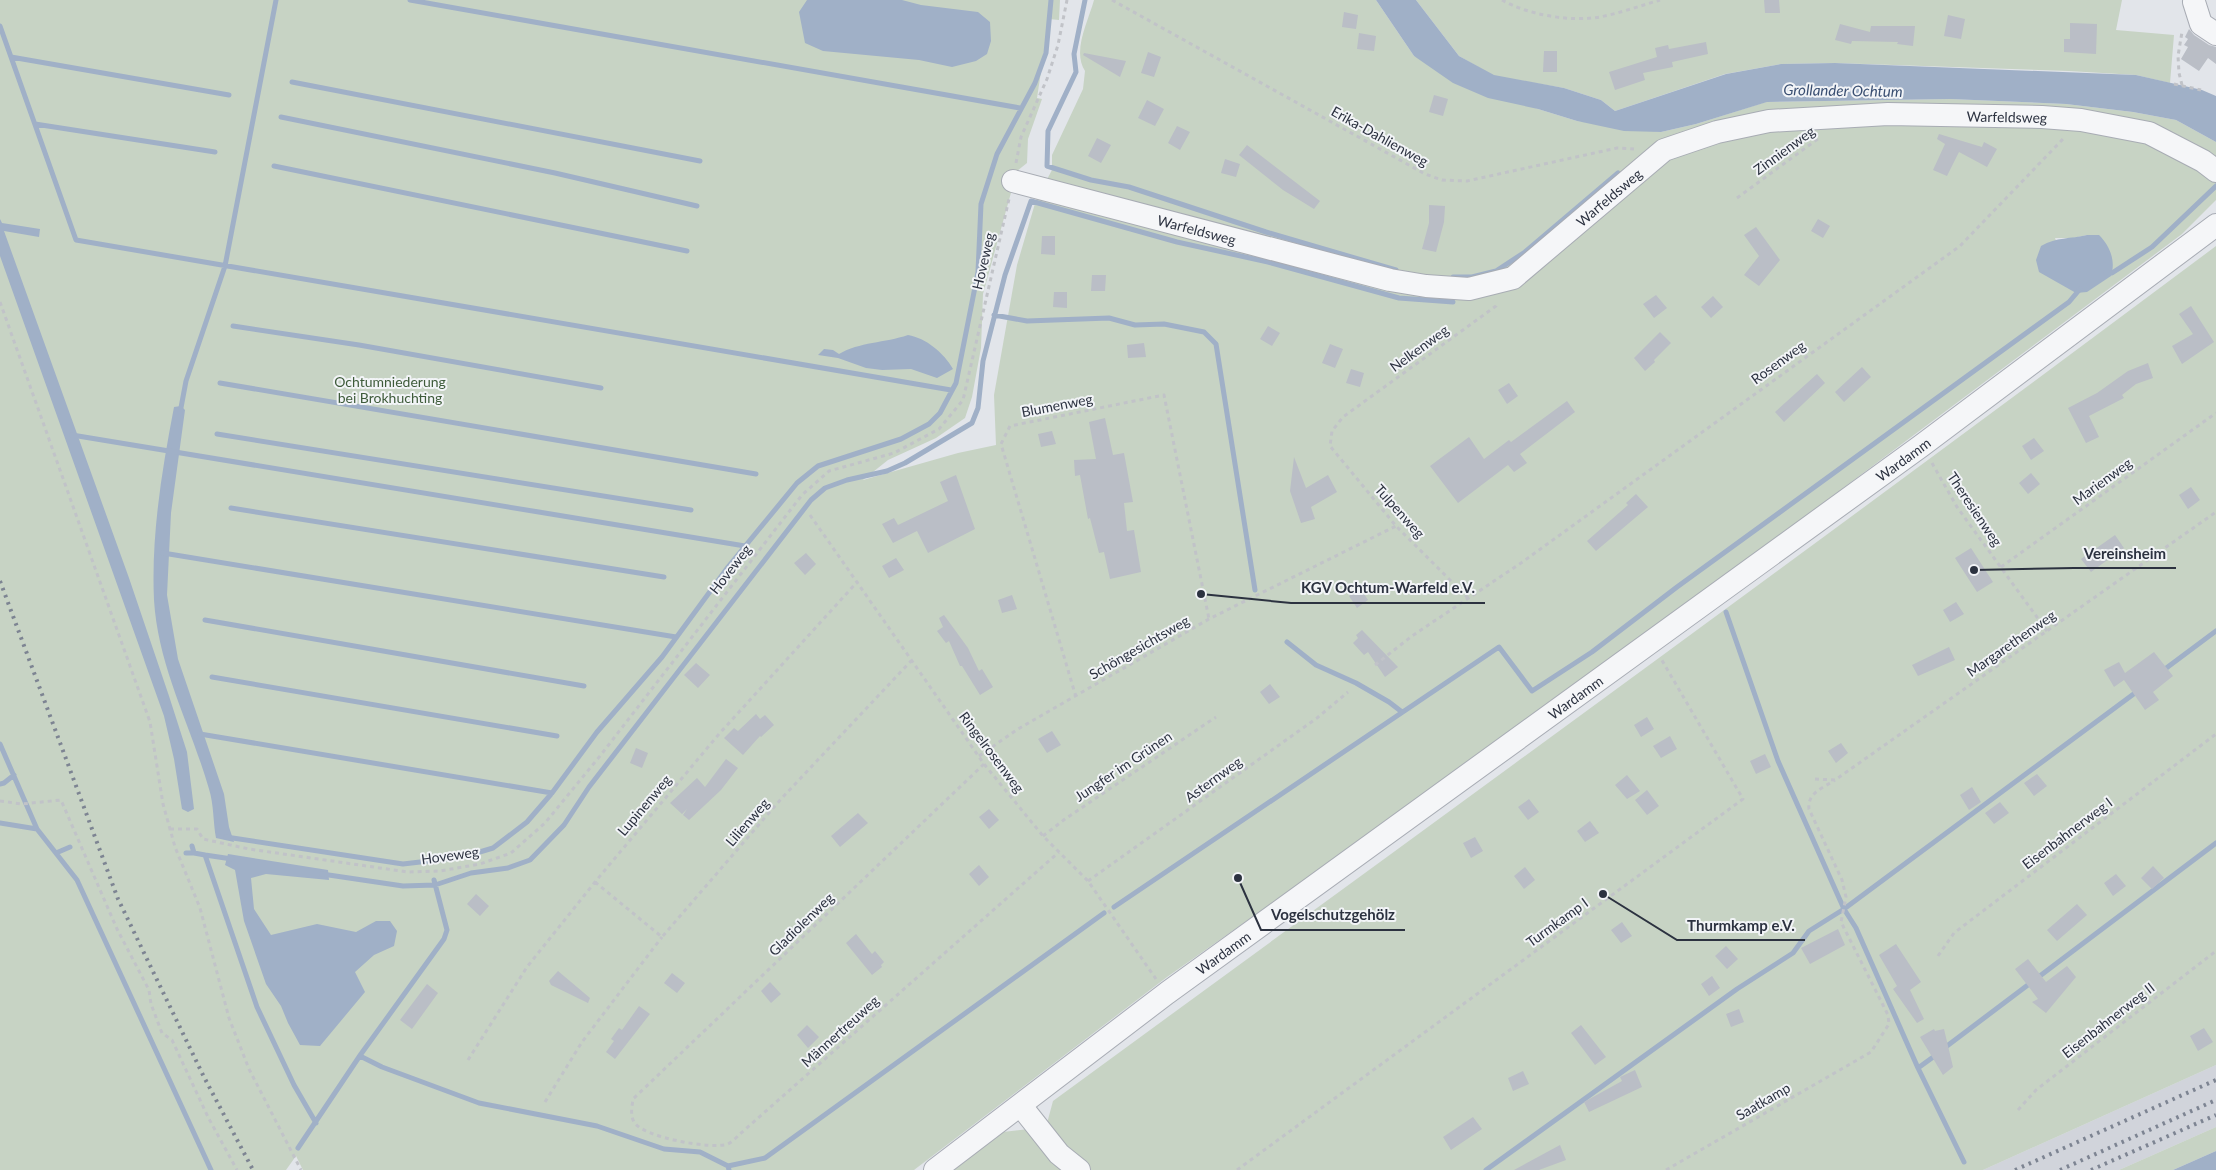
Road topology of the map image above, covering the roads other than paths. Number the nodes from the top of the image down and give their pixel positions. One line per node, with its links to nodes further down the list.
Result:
1 (2194, 2): 2 (street)
2 (2216, 34)
3 (2216, 171): 4 (street, Warfeldsweg)
4 (1013, 181)
5 (2216, 225): 6 (street, Wardamm)
6 (1021, 1106): 7 (street, Wardamm); 8 (street)
7 (936, 1170)
8 (1079, 1170)

